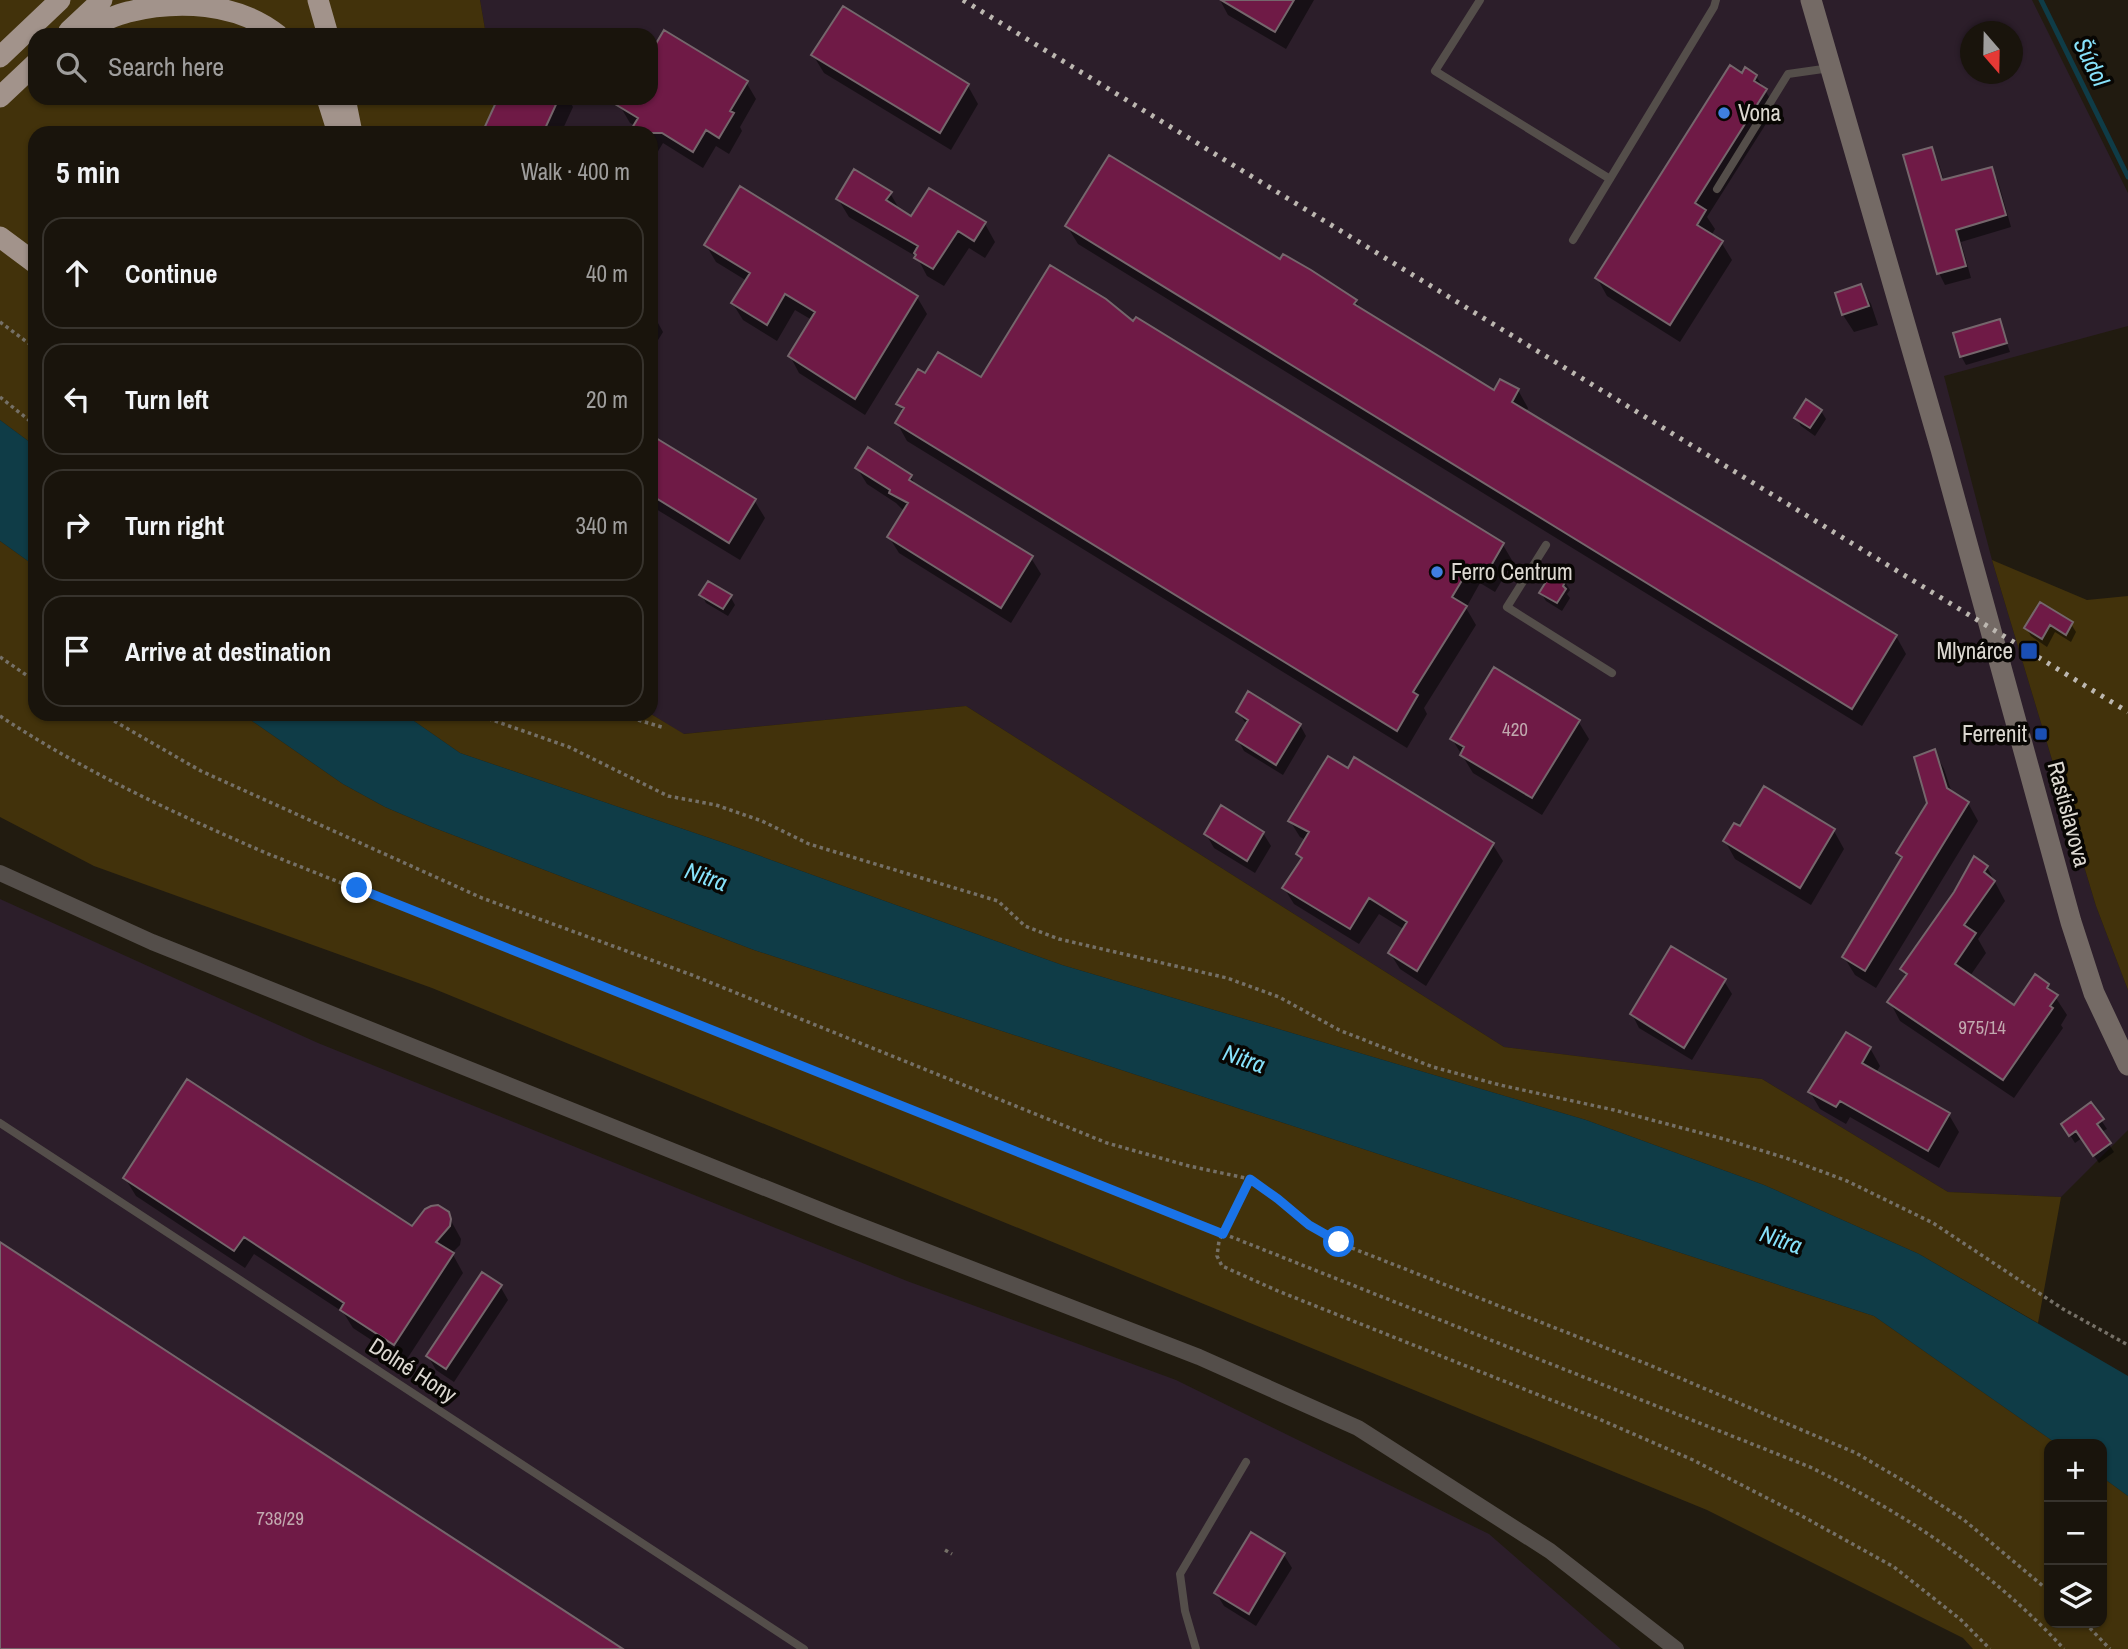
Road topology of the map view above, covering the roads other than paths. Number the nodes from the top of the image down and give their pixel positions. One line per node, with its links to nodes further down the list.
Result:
1 (60, 0): 7 (highway)
2 (102, 0): 8 (highway)
3 (317, 0): 11 (highway)
4 (1480, 0): 21 (lane)
5 (1716, 0): 21 (lane)
6 (1811, 0): 14 (street, Rastislavova)
7 (31, 28)
8 (72, 28)
9 (89, 28): 10 (highway)
10 (266, 28)
11 (326, 28)
12 (28, 30): 13 (highway)
13 (0, 57)
14 (1830, 68): 22 (lane); 31 (street, Rastislavova)
15 (28, 71): 16 (highway)
16 (0, 97)
17 (329, 105): 19 (highway)
18 (346, 105): 20 (highway)
19 (336, 126)
20 (351, 126)
21 (1610, 179): 25 (lane)
22 (1717, 189)
23 (0, 222): 26 (highway)
24 (0, 237): 27 (highway)
25 (1573, 240)
26 (28, 243)
27 (28, 258)
28 (1546, 545): 29 (lane)
29 (1612, 673)
30 (0, 873): 34 (street)
31 (2128, 1065)
32 (0, 1124): 35 (lane, Dolné Hony)
33 (1246, 1462): 36 (lane)
34 (1644, 1625): 37 (street); 38 (street)
35 (804, 1649)
36 (1196, 1649)
37 (1654, 1649)
38 (1676, 1649)

